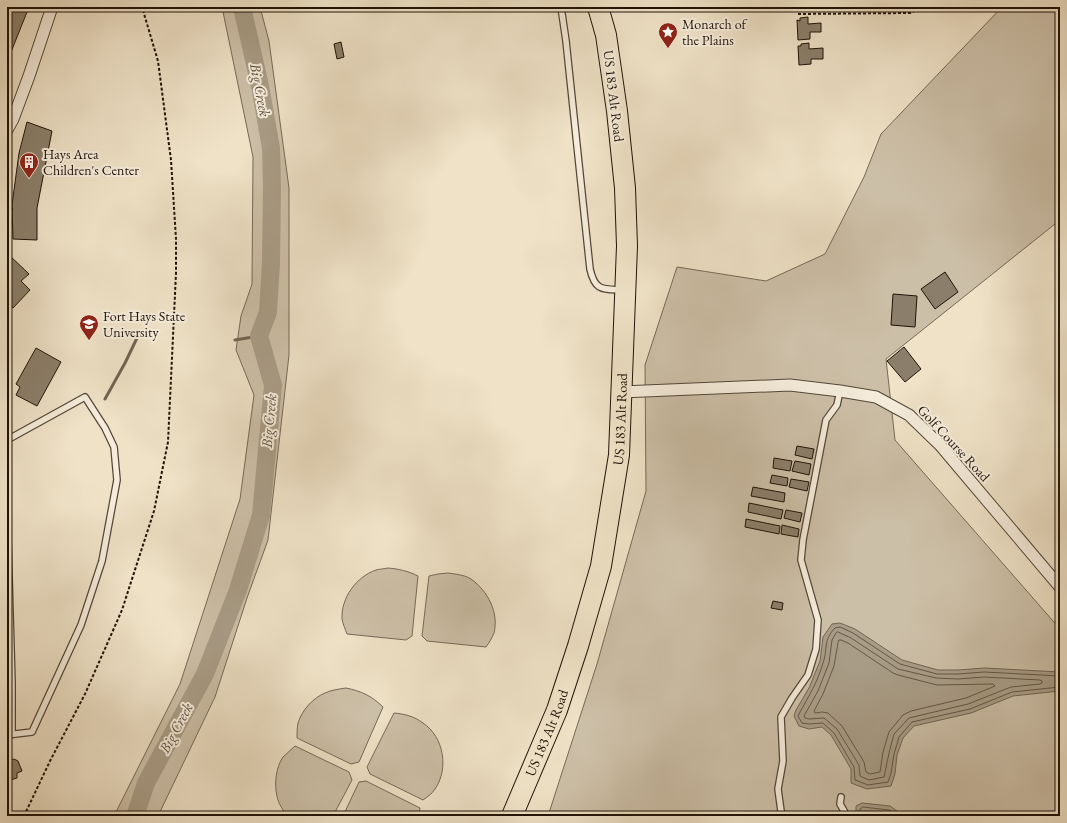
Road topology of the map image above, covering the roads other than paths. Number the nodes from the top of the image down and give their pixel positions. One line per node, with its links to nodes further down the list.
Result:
1 (52, 7): 4 (street)
2 (561, 7): 5 (lane)
3 (598, 7): 5 (highway, US 183 Alt Road)
4 (7, 130)
5 (625, 291): 7 (highway, US 183 Alt Road)
6 (840, 391): 7 (street, Golf Course Road); 11 (street, Golf Course Road); 15 (lane)
7 (621, 392): 14 (highway, US 183 Alt Road)
8 (7, 440): 12 (lane)
9 (7, 508): 10 (lane)
10 (8, 575): 12 (lane)
11 (1060, 587)
12 (9, 734)
13 (841, 797): 16 (lane)
14 (512, 816)
15 (784, 816)
16 (847, 816)

